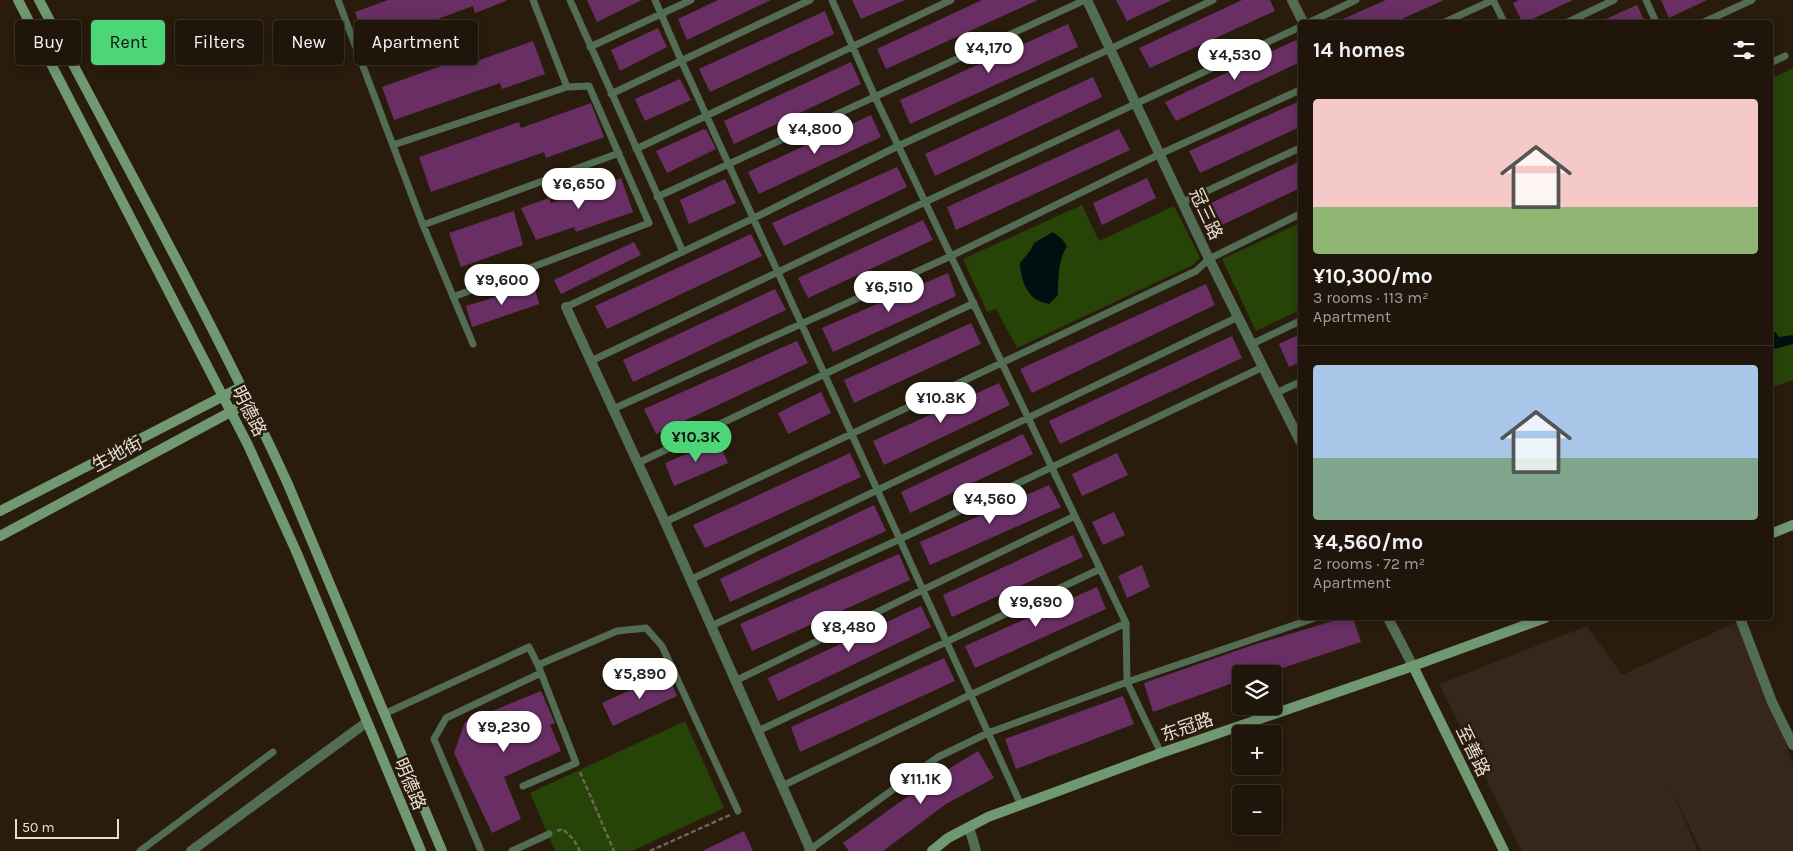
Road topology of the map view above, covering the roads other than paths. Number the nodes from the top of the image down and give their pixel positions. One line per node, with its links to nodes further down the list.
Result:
1 (18, 0): 72 (street, 明德路)
2 (39, 0): 70 (street, 明德路)
3 (338, 0): 40 (lane)
4 (533, 0): 34 (lane)
5 (570, 0): 29 (lane)
6 (655, 0): 19 (lane)
7 (691, 0): 19 (lane)
8 (810, 0): 32 (lane)
9 (832, 0): 28 (lane)
10 (951, 0): 28 (lane)
11 (1086, 0): 30 (street, 冠三路); 37 (lane)
12 (1213, 0): 30 (lane)
13 (1292, 0): 20 (street)
14 (1356, 0): 21 (lane)
15 (1493, 0): 22 (lane); 23 (lane)
16 (1614, 0): 24 (lane)
17 (1646, 0): 25 (lane)
18 (1752, 0): 26 (lane)
19 (662, 14): 29 (lane); 32 (lane)
20 (1302, 20)
21 (1314, 20)
22 (1449, 20)
23 (1503, 20)
24 (1572, 20)
25 (1655, 20)
26 (1708, 20)
27 (1298, 28): 38 (lane)
28 (853, 46): 37 (lane); 39 (lane)
29 (590, 47): 36 (lane)
30 (1110, 49): 38 (street, 冠三路); 41 (lane)
31 (1785, 56): 33 (lane)
32 (681, 60): 36 (lane); 39 (lane)
33 (1773, 62)
34 (567, 87): 40 (lane); 44 (lane)
35 (1298, 91): 45 (lane)
36 (611, 94): 43 (lane)
37 (875, 97): 41 (lane); 46 (lane)
38 (1136, 103): 45 (street, 冠三路); 48 (lane)
39 (707, 115): 43 (lane); 46 (lane)
40 (393, 145): 52 (lane)
41 (898, 146): 48 (lane); 51 (lane)
42 (1298, 149): 49 (lane)
43 (636, 150): 47 (lane)
44 (619, 153): 52 (lane); 57 (lane)
45 (1160, 154): 49 (street, 冠三路); 54 (lane)
46 (730, 164): 47 (lane); 51 (lane)
47 (658, 197): 53 (lane)
48 (925, 202): 54 (lane); 56 (lane)
49 (1182, 202): 55 (street, 冠三路)
50 (1298, 215): 55 (lane)
51 (754, 218): 53 (lane); 56 (lane)
52 (423, 225): 57 (lane)
53 (683, 252): 59 (lane)
54 (951, 256): 58 (lane); 62 (lane)
55 (1209, 259): 60 (street, 冠三路); 66 (lane)
56 (778, 271): 62 (lane); 65 (lane)
57 (453, 297): 63 (lane)
58 (974, 302): 66 (lane); 68 (lane)
59 (566, 307): 65 (street)
60 (1238, 317): 64 (street, 冠三路); 76 (lane)
61 (1298, 322): 64 (lane)
62 (802, 323): 68 (lane); 74 (lane)
63 (472, 344)
64 (1252, 344): 67 (street, 冠三路)
65 (591, 361): 74 (street)
66 (1003, 362): 76 (lane); 77 (lane)
67 (1263, 367): 71 (street, 冠三路); 80 (lane)
68 (825, 373): 77 (lane); 79 (lane)
69 (1298, 383): 71 (lane)
70 (241, 387): 72 (street, 生地街); 73 (street, 明德路)
71 (1276, 393): 78 (street, 冠三路)
72 (223, 396): 75 (street, 明德路); 82 (street, 生地街)
73 (248, 402): 75 (street, 生地街); 105 (street, 明德路)
74 (613, 409): 79 (street)
75 (231, 411): 87 (street, 生地街); 106 (street, 明德路)
76 (1029, 418): 80 (lane); 81 (lane)
77 (852, 433): 81 (lane); 84 (lane)
78 (1298, 436)
79 (638, 463): 84 (street)
80 (1052, 467): 83 (lane); 88 (lane)
81 (878, 490): 88 (lane); 90 (lane)
82 (0, 511)
83 (1075, 516): 89 (lane); 91 (lane)
84 (665, 522): 90 (street)
85 (1793, 525): 86 (street)
86 (1773, 533)
87 (0, 536)
88 (900, 539): 91 (lane); 97 (lane)
89 (1100, 569): 96 (lane); 98 (lane)
90 (690, 580): 97 (street)
91 (923, 589): 98 (lane); 102 (lane)
92 (1309, 620): 103 (lane)
93 (1389, 620): 100 (street)
94 (1540, 620): 100 (street, 东冠路)
95 (1741, 620): 109 (street)
96 (1126, 623): 103 (lane); 104 (lane)
97 (711, 626): 102 (street)
98 (946, 642): 104 (lane); 107 (lane)
99 (538, 665): 101 (lane); 105 (lane); 115 (lane)
100 (1413, 666): 111 (street, 东冠路); 127 (street, 至善路)
101 (541, 673): 112 (lane); 123 (lane)
102 (735, 681): 107 (street)
103 (1127, 682): 108 (lane); 111 (lane)
104 (970, 695): 108 (lane); 113 (lane)
105 (384, 714): 122 (street, 明德路)
106 (367, 722): 120 (street); 121 (street, 明德路)
107 (758, 731): 113 (street)
108 (988, 733): 114 (lane); 118 (lane)
109 (1793, 745)
110 (273, 752): 119 (lane)
111 (1161, 753): 114 (street, 东冠路)
112 (523, 786)
113 (782, 786): 118 (street)
114 (1022, 804): 116 (street, 东冠路)
115 (738, 811)
116 (969, 827): 125 (street, 东冠路); 126 (street)
117 (549, 834): 124 (lane)
118 (810, 850)
119 (140, 851)
120 (191, 851)
121 (421, 851)
122 (442, 851)
123 (481, 851)
124 (512, 851)
125 (932, 851)
126 (976, 851)
127 (1504, 851)

